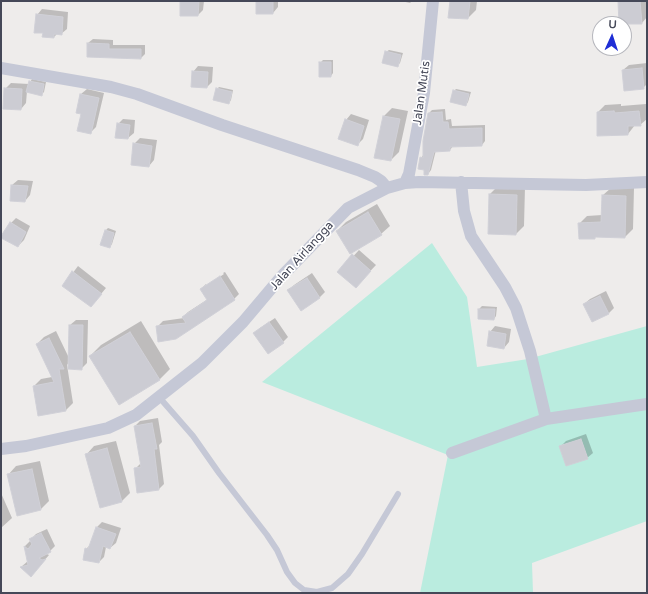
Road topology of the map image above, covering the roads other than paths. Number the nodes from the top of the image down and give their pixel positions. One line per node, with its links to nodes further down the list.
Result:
1 (432, 1): 5 (street, Jalan Mutis)
2 (1, 68): 6 (street)
3 (461, 182): 4 (street, Jalan Airlangga); 5 (street, Jalan Airlangga); 9 (street)
4 (647, 182)
5 (405, 183): 6 (street, Jalan Airlangga)
6 (387, 188): 7 (street, Jalan Airlangga)
7 (159, 397): 10 (street, Jalan Airlangga); 12 (lane)
8 (647, 404): 9 (street)
9 (546, 419): 11 (street)
10 (1, 449)
11 (452, 453)
12 (398, 494)

